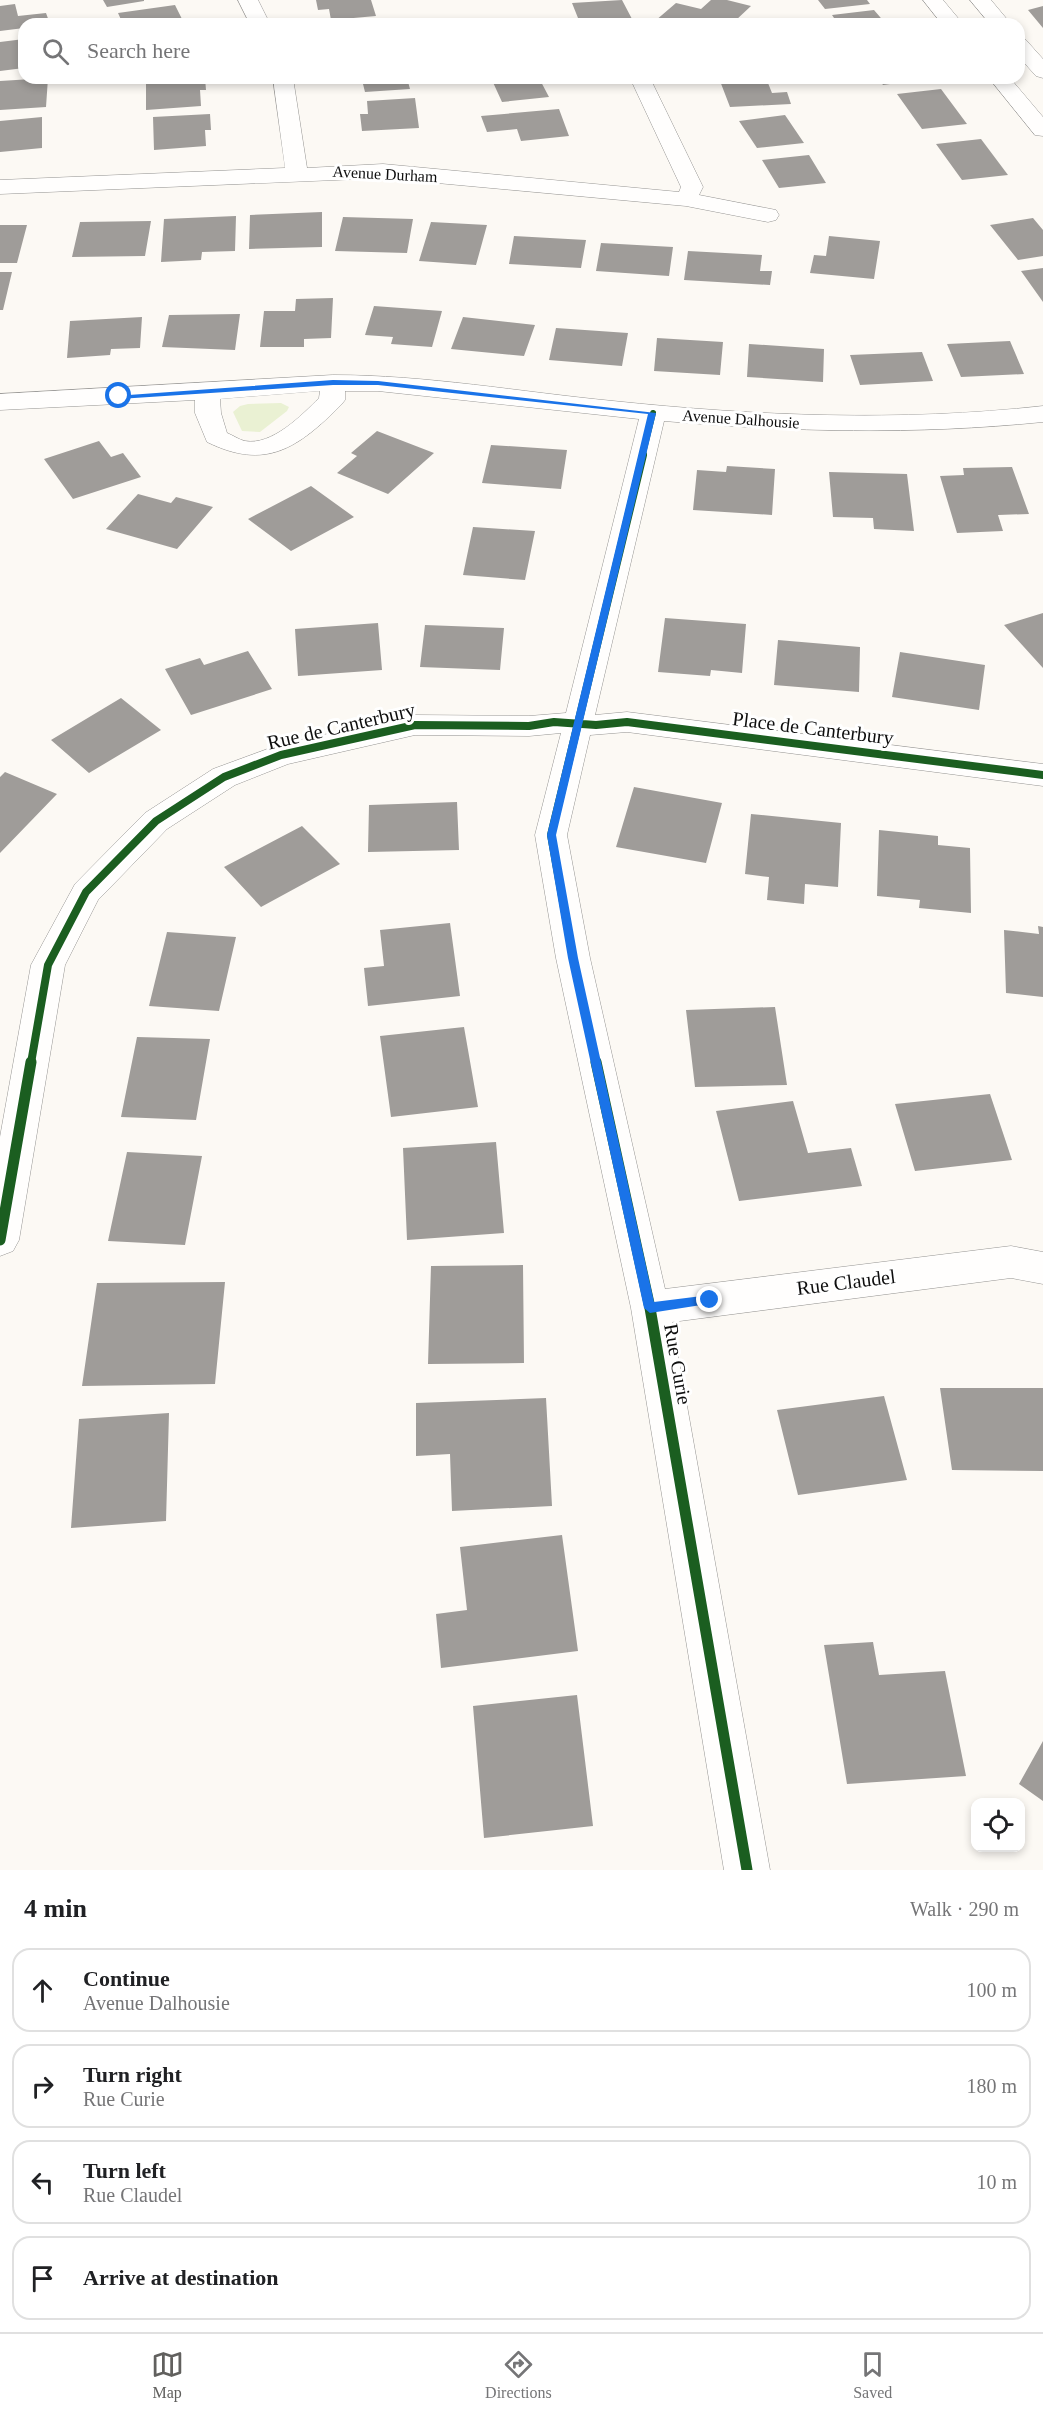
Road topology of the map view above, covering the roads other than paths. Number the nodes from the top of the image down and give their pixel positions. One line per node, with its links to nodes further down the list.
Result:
1 (248, 0): 4 (street)
2 (933, 0): 5 (street)
3 (980, 0): 6 (street)
4 (257, 18)
5 (948, 18)
6 (996, 18)
7 (1025, 51): 8 (street)
8 (1043, 72)
9 (284, 84): 13 (street)
10 (643, 84): 15 (street)
11 (1004, 84): 12 (street)
12 (1043, 130)
13 (297, 172): 14 (street, Avenue Durham); 15 (street, Avenue Durham)
14 (0, 187)
15 (686, 200): 16 (street, Avenue Durham)
16 (768, 215)
17 (333, 382): 18 (street, Avenue Dalhousie); 18 (street); 20 (street, Avenue Dalhousie)
18 (207, 392): 19 (street, Avenue Dalhousie)
19 (0, 402)
20 (653, 413): 21 (street, Avenue Dalhousie); 22 (street, Rue Curie)
21 (1043, 414)
22 (577, 724): 23 (street, Place de Canterbury); 24 (street, Rue de Canterbury); 26 (street, Rue Curie)
23 (1043, 775)
24 (0, 1240)
25 (1043, 1268): 26 (street, Rue Claudel)
26 (650, 1308): 27 (street, Rue Curie)
27 (747, 1870)

